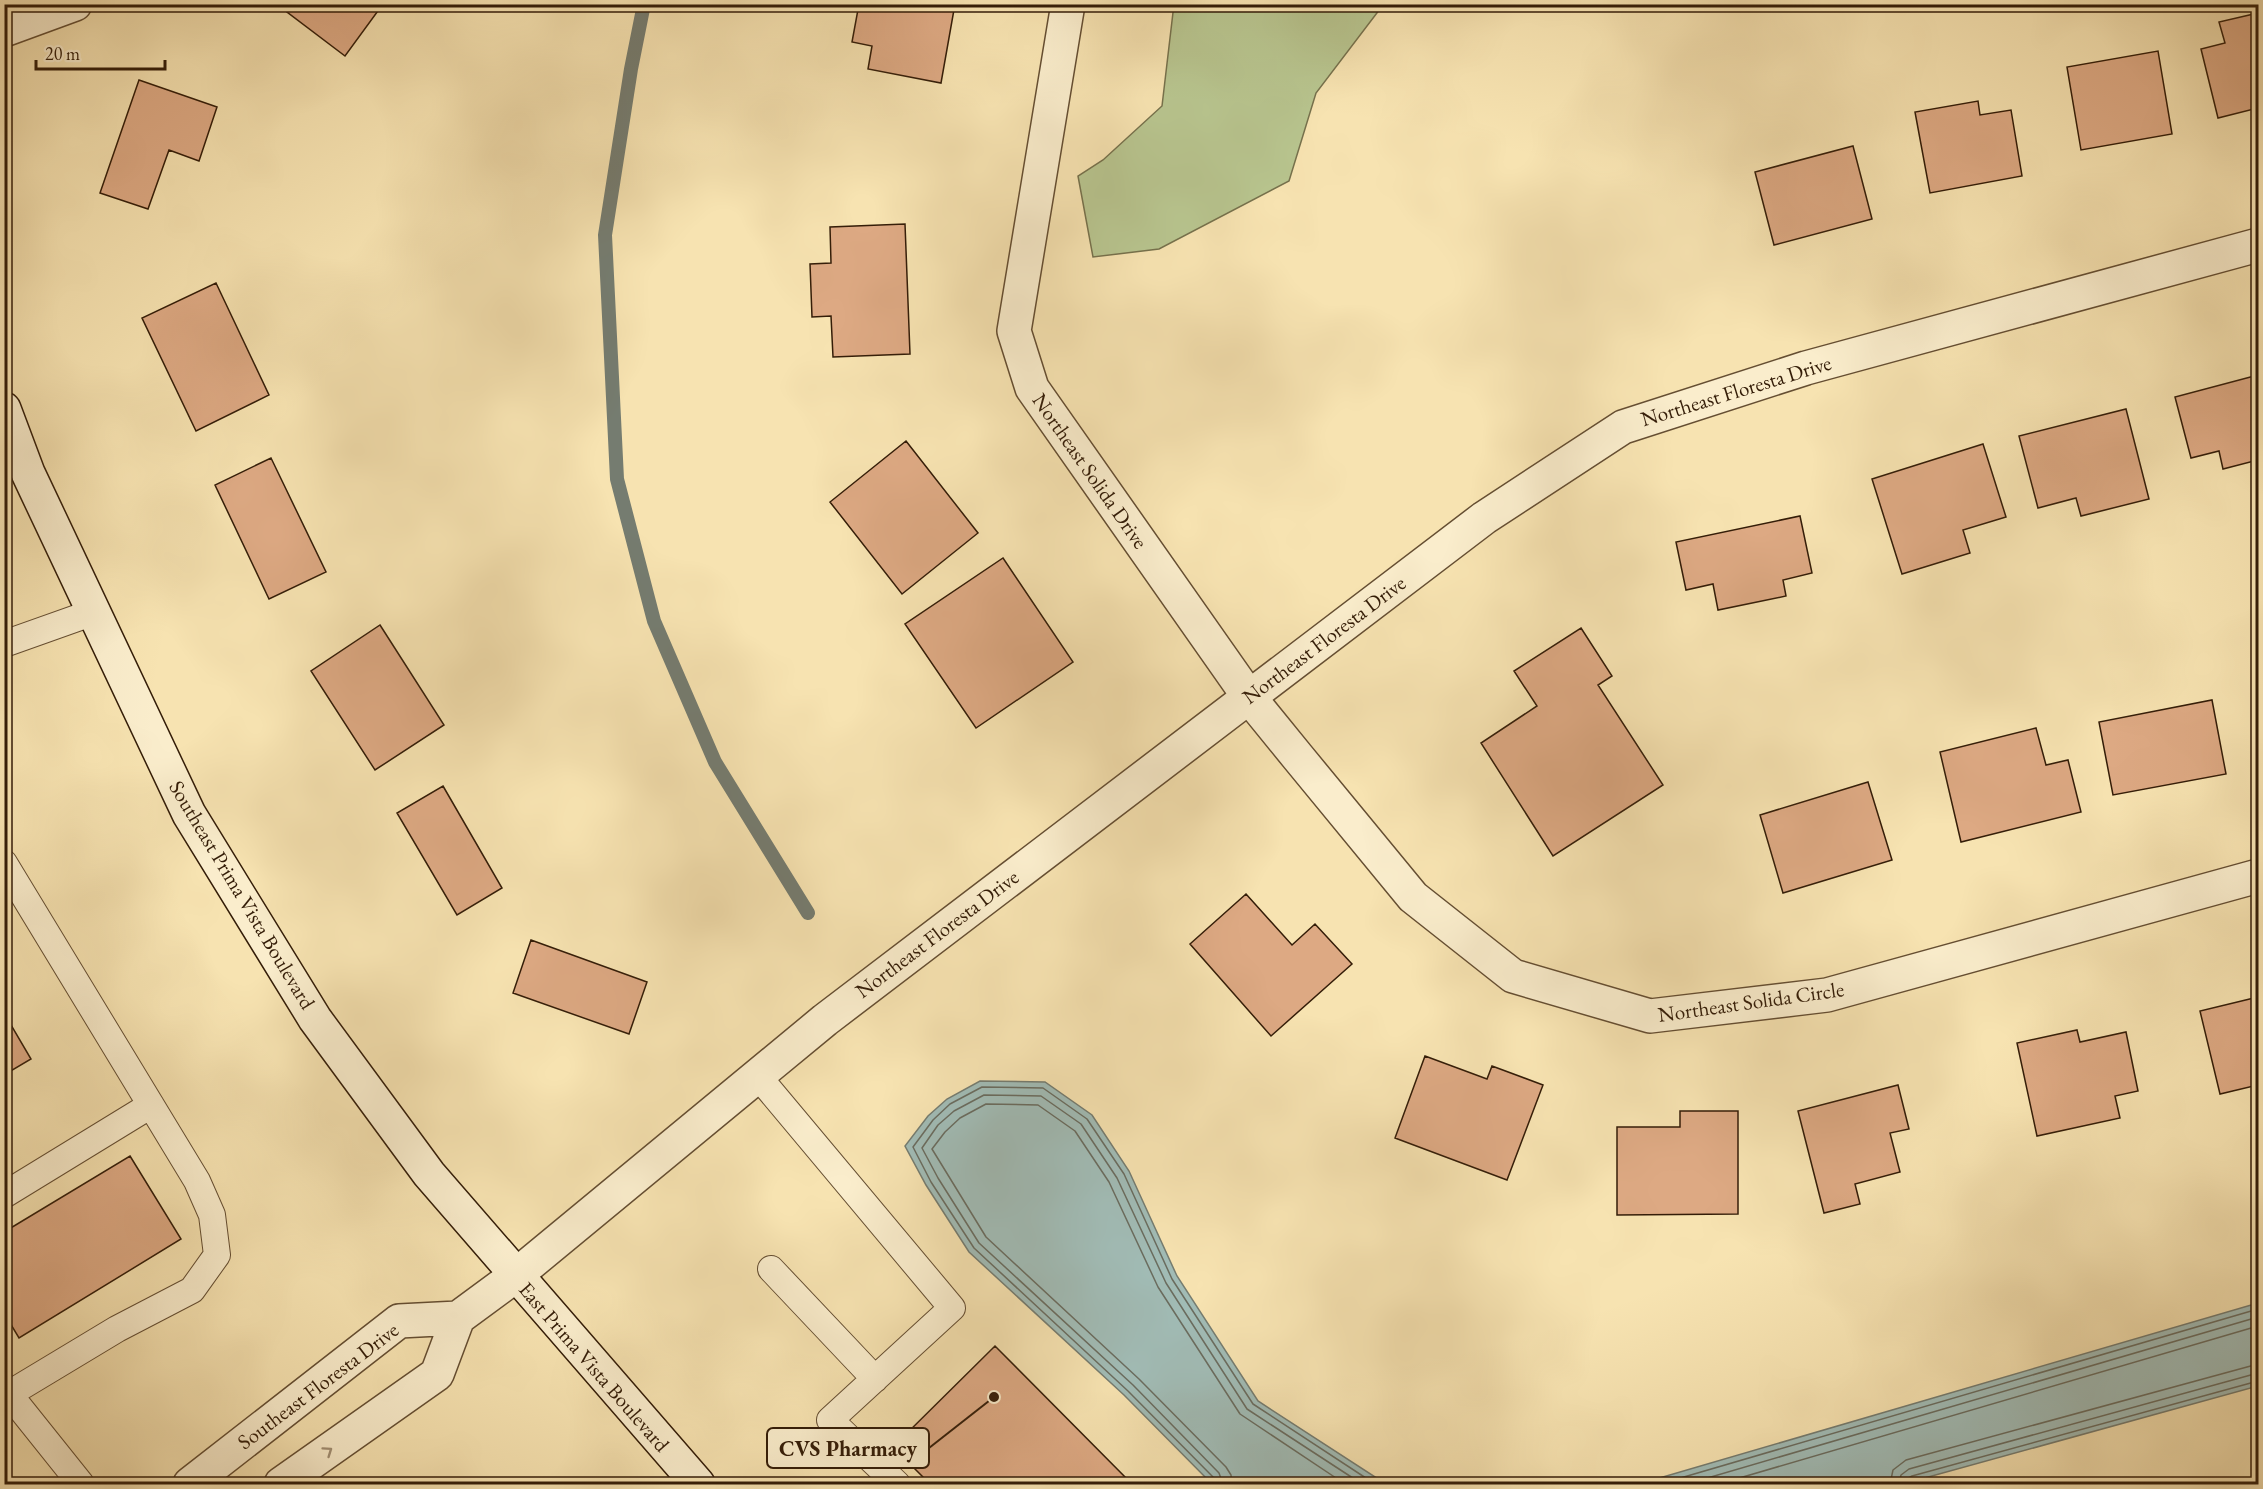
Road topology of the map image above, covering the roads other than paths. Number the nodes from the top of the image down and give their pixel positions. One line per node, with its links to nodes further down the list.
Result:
1 (75, 4): 3 (street)
2 (1068, 4): 8 (street, Northeast Solida Drive)
3 (4, 30)
4 (2259, 245): 8 (street, Northeast Floresta Drive)
5 (4, 410): 6 (street, Southeast Prima Vista Boulevard)
6 (94, 612): 7 (lane); 15 (street, Southeast Prima Vista Boulevard)
7 (4, 644)
8 (1249, 697): 10 (street, Northeast Solida Circle); 11 (street, Northeast Floresta Drive)
9 (4, 863): 12 (lane)
10 (2259, 876)
11 (757, 1075): 15 (street, Northeast Floresta Drive); 17 (lane)
12 (151, 1105): 13 (lane); 18 (lane)
13 (4, 1195)
14 (771, 1269): 17 (lane)
15 (515, 1276): 16 (street); 22 (street, East Prima Vista Boulevard)
16 (458, 1318): 20 (street, Southeast Floresta Drive); 21 (street, one-way to 16)
17 (876, 1379): 23 (lane)
18 (7, 1390): 19 (lane)
19 (81, 1485)
20 (190, 1485)
21 (281, 1485)
22 (698, 1485)
23 (897, 1485)

